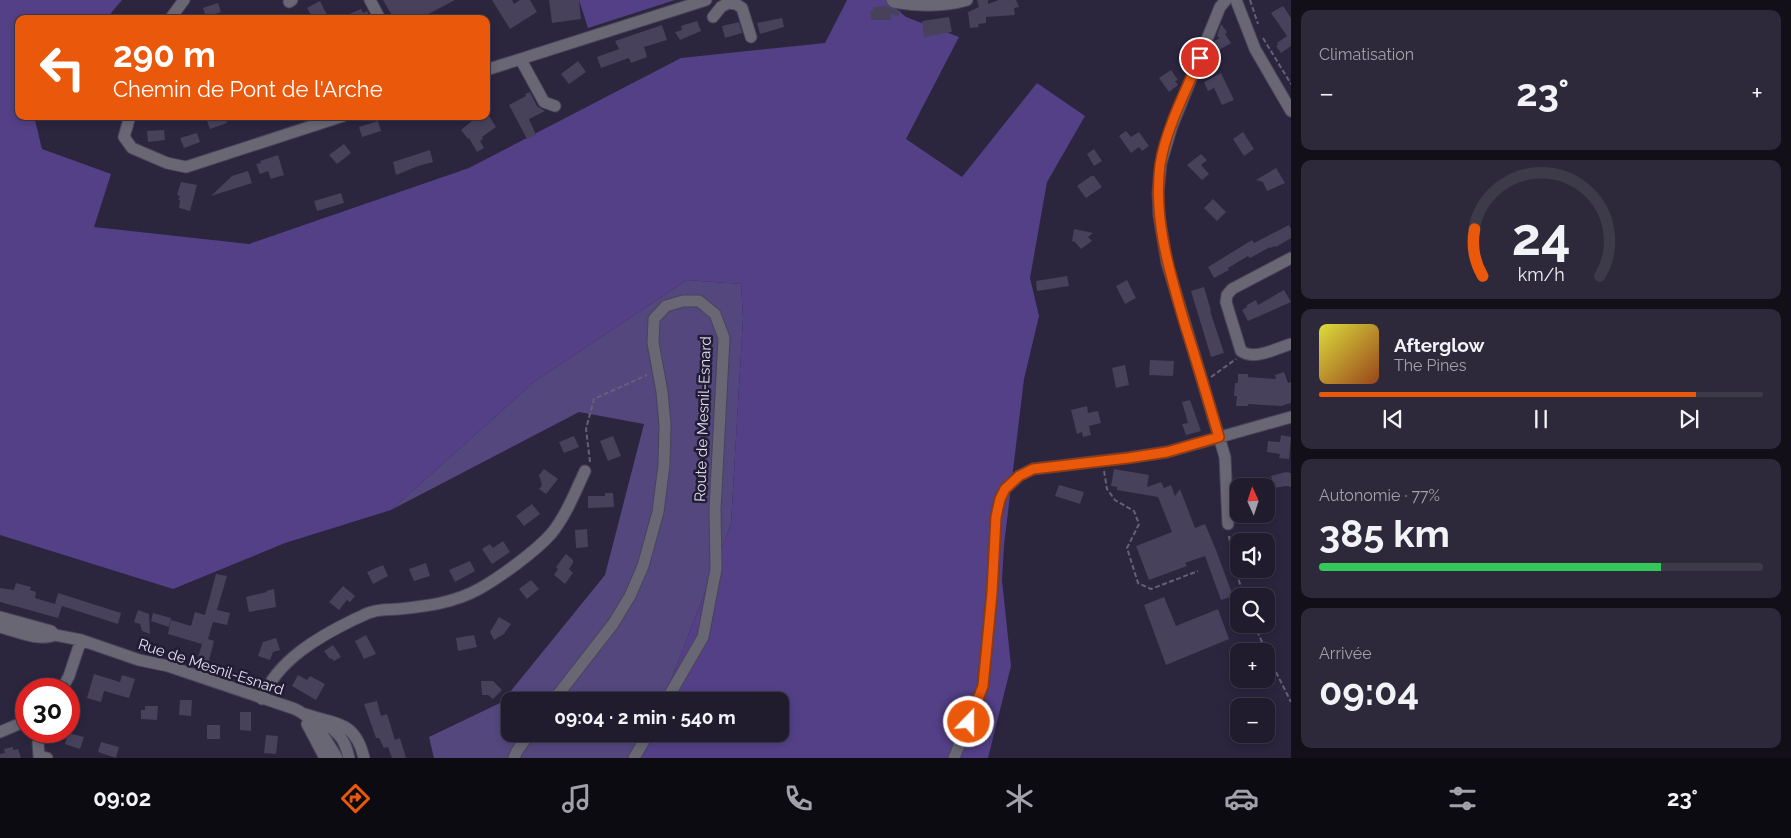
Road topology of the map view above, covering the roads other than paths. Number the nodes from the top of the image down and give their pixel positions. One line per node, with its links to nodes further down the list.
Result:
1 (184, 0): 9 (street)
2 (370, 0): 10 (street)
3 (706, 0): 13 (street)
4 (892, 0): 5 (street)
5 (967, 0)
6 (1226, 0): 22 (street)
7 (1236, 0): 16 (street)
8 (727, 1): 11 (street); 12 (street)
9 (173, 15)
10 (378, 15)
11 (713, 17)
12 (751, 37)
13 (521, 60): 14 (street); 15 (street)
14 (490, 69)
15 (555, 106)
16 (1291, 112)
17 (129, 120): 18 (street)
18 (331, 120)
19 (1291, 258): 20 (street)
20 (1287, 344)
21 (1291, 417): 22 (street)
22 (1219, 437): 24 (street); 47 (street)
23 (585, 471): 32 (street)
24 (1226, 518)
25 (0, 617): 27 (street, Rue de Mesnil-Esnard)
26 (0, 627): 27 (street, Rue de Mesnil-Esnard)
27 (55, 635): 28 (street, Rue de Mesnil-Esnard)
28 (81, 640): 29 (street); 32 (street, Rue de Mesnil-Esnard)
29 (68, 678)
30 (560, 692): 31 (street, Route de Mesnil-Esnard)
31 (671, 692)
32 (262, 698): 33 (street, Rue de Mesnil-Esnard)
33 (303, 713): 34 (street); 41 (street); 42 (street, Rue de Mesnil-Esnard)
34 (320, 719): 43 (street); 44 (street)
35 (15, 726): 36 (street)
36 (0, 732)
37 (523, 742): 45 (street)
38 (643, 742): 46 (street)
39 (38, 743): 40 (street)
40 (48, 758)
41 (325, 758)
42 (337, 758)
43 (349, 758)
44 (364, 758)
45 (514, 758)
46 (634, 758)
47 (954, 758)

